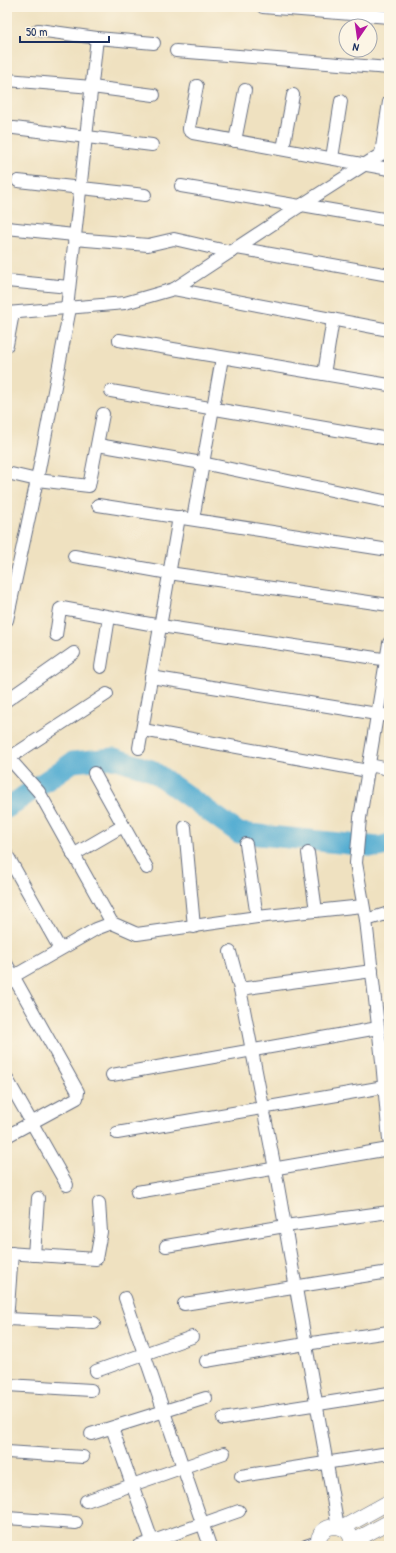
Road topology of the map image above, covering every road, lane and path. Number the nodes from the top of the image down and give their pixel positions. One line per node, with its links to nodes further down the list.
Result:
1 (263, 7): 2 (street)
2 (389, 17)
3 (38, 30): 4 (street)
4 (97, 38): 5 (street); 10 (street)
5 (154, 43)
6 (176, 51): 7 (street)
7 (389, 68)
8 (7, 80): 10 (street)
9 (197, 86): 18 (street)
10 (92, 87): 12 (street); 17 (street)
11 (245, 90): 18 (street)
12 (154, 95)
13 (293, 95): 20 (street)
14 (341, 101): 22 (street)
15 (389, 102): 21 (street)
16 (14, 128): 17 (street)
17 (86, 137): 19 (street); 27 (street)
18 (235, 141): 20 (street)
19 (152, 145)
20 (283, 149): 22 (street)
21 (385, 152): 23 (street)
22 (332, 158): 23 (street)
23 (366, 164): 24 (street); 29 (street)
24 (389, 169)
25 (18, 180): 27 (street)
26 (181, 186): 29 (street)
27 (80, 187): 28 (street); 32 (street)
28 (145, 195)
29 (301, 206): 30 (street); 33 (street)
30 (389, 220)
31 (7, 228): 32 (street)
32 (74, 237): 33 (street); 36 (street)
33 (234, 250): 34 (street); 37 (street)
34 (389, 275)
35 (7, 281): 36 (street)
36 (69, 287): 38 (street)
37 (174, 289): 38 (street); 40 (street)
38 (68, 308): 39 (street); 54 (street)
39 (10, 313): 43 (street)
40 (333, 319): 41 (street); 45 (street)
41 (389, 330)
42 (119, 340): 44 (street)
43 (7, 345)
44 (222, 358): 45 (street); 48 (street)
45 (324, 374): 46 (street)
46 (389, 385)
47 (111, 391): 48 (street)
48 (212, 409): 50 (street); 52 (street)
49 (103, 414): 51 (street)
50 (389, 439)
51 (98, 445): 52 (street); 54 (street)
52 (202, 463): 55 (street); 58 (street)
53 (7, 473): 54 (street)
54 (37, 480): 64 (street)
55 (389, 502)
56 (98, 505): 57 (street)
57 (179, 517): 58 (street); 61 (street)
58 (193, 519): 59 (street)
59 (389, 550)
60 (74, 556): 61 (street)
61 (169, 573): 62 (street); 65 (street)
62 (389, 605)
63 (110, 617): 65 (street); 66 (street); 70 (street)
64 (7, 620)
65 (161, 626): 69 (street); 71 (street)
66 (56, 635)
67 (389, 643): 69 (street)
68 (74, 653): 73 (street)
69 (388, 660): 74 (street)
70 (101, 667)
71 (151, 677): 74 (street); 75 (street)
72 (107, 694): 77 (street)
73 (7, 700)
74 (383, 715): 78 (street)
75 (143, 730): 76 (street); 78 (street)
76 (139, 748)
77 (8, 757): 86 (street)
78 (368, 768): 79 (street); 88 (street)
79 (389, 769)
80 (94, 773): 81 (street)
81 (123, 826): 86 (street); 87 (street)
82 (185, 827): 94 (street)
83 (246, 844): 91 (street)
84 (308, 853): 89 (street)
85 (7, 855): 95 (street)
86 (73, 855): 93 (street)
87 (146, 868)
88 (363, 906): 89 (street); 92 (street)
89 (316, 911): 91 (street)
90 (389, 913): 92 (street)
91 (257, 918): 94 (street)
92 (366, 920): 98 (street)
93 (112, 923): 94 (street); 95 (street)
94 (194, 927)
95 (60, 949): 99 (street)
96 (230, 952): 100 (street)
97 (7, 965): 99 (street)
98 (372, 971): 100 (street); 101 (street)
99 (10, 978): 108 (street)
100 (240, 989): 102 (street)
101 (378, 1028): 102 (street); 103 (street)
102 (251, 1050): 104 (street); 107 (street)
103 (386, 1060): 106 (street)
104 (112, 1075)
105 (7, 1079): 108 (street)
106 (384, 1087): 107 (street); 111 (street)
107 (262, 1108): 109 (street); 113 (street)
108 (31, 1122): 110 (street); 114 (street)
109 (117, 1133)
110 (7, 1136)
111 (389, 1140)
112 (389, 1149): 113 (street)
113 (274, 1169): 115 (street); 119 (street)
114 (67, 1185)
115 (137, 1192)
116 (38, 1198): 122 (street)
117 (99, 1203): 122 (street)
118 (389, 1212): 119 (street)
119 (285, 1226): 120 (street); 124 (street)
120 (166, 1246)
121 (10, 1253): 122 (street); 127 (street)
122 (34, 1255)
123 (389, 1272): 124 (street)
124 (295, 1286): 126 (street); 131 (street)
125 (125, 1298): 132 (street)
126 (184, 1304)
127 (7, 1319): 128 (street)
128 (94, 1323)
129 (389, 1332): 131 (street)
130 (192, 1337): 132 (street)
131 (306, 1344): 133 (street); 139 (street)
132 (144, 1353): 134 (street); 140 (street)
133 (206, 1361)
134 (96, 1371)
135 (7, 1385): 136 (street)
136 (91, 1390)
137 (389, 1393): 139 (street)
138 (206, 1398): 140 (street)
139 (316, 1404): 141 (street); 148 (street)
140 (164, 1411): 142 (street); 149 (street)
141 (223, 1419)
142 (112, 1428): 143 (street); 151 (street)
143 (91, 1434)
144 (7, 1452): 147 (street)
145 (224, 1453): 149 (street)
146 (389, 1453): 148 (street)
147 (83, 1457)
148 (326, 1463): 150 (street); 159 (street)
149 (182, 1466): 151 (street); 158 (street)
150 (241, 1476)
151 (132, 1485): 152 (street); 160 (street)
152 (86, 1501)
153 (389, 1502): 159 (main road)
154 (239, 1511): 158 (street)
155 (7, 1518): 157 (street)
156 (389, 1522): 161 (main road)
157 (76, 1523)
158 (202, 1523): 160 (street); 164 (street)
159 (340, 1527): 161 (main road); 162 (main road)
160 (153, 1544): 163 (street)
161 (352, 1544)
162 (314, 1545)
163 (139, 1546)
164 (210, 1546)

